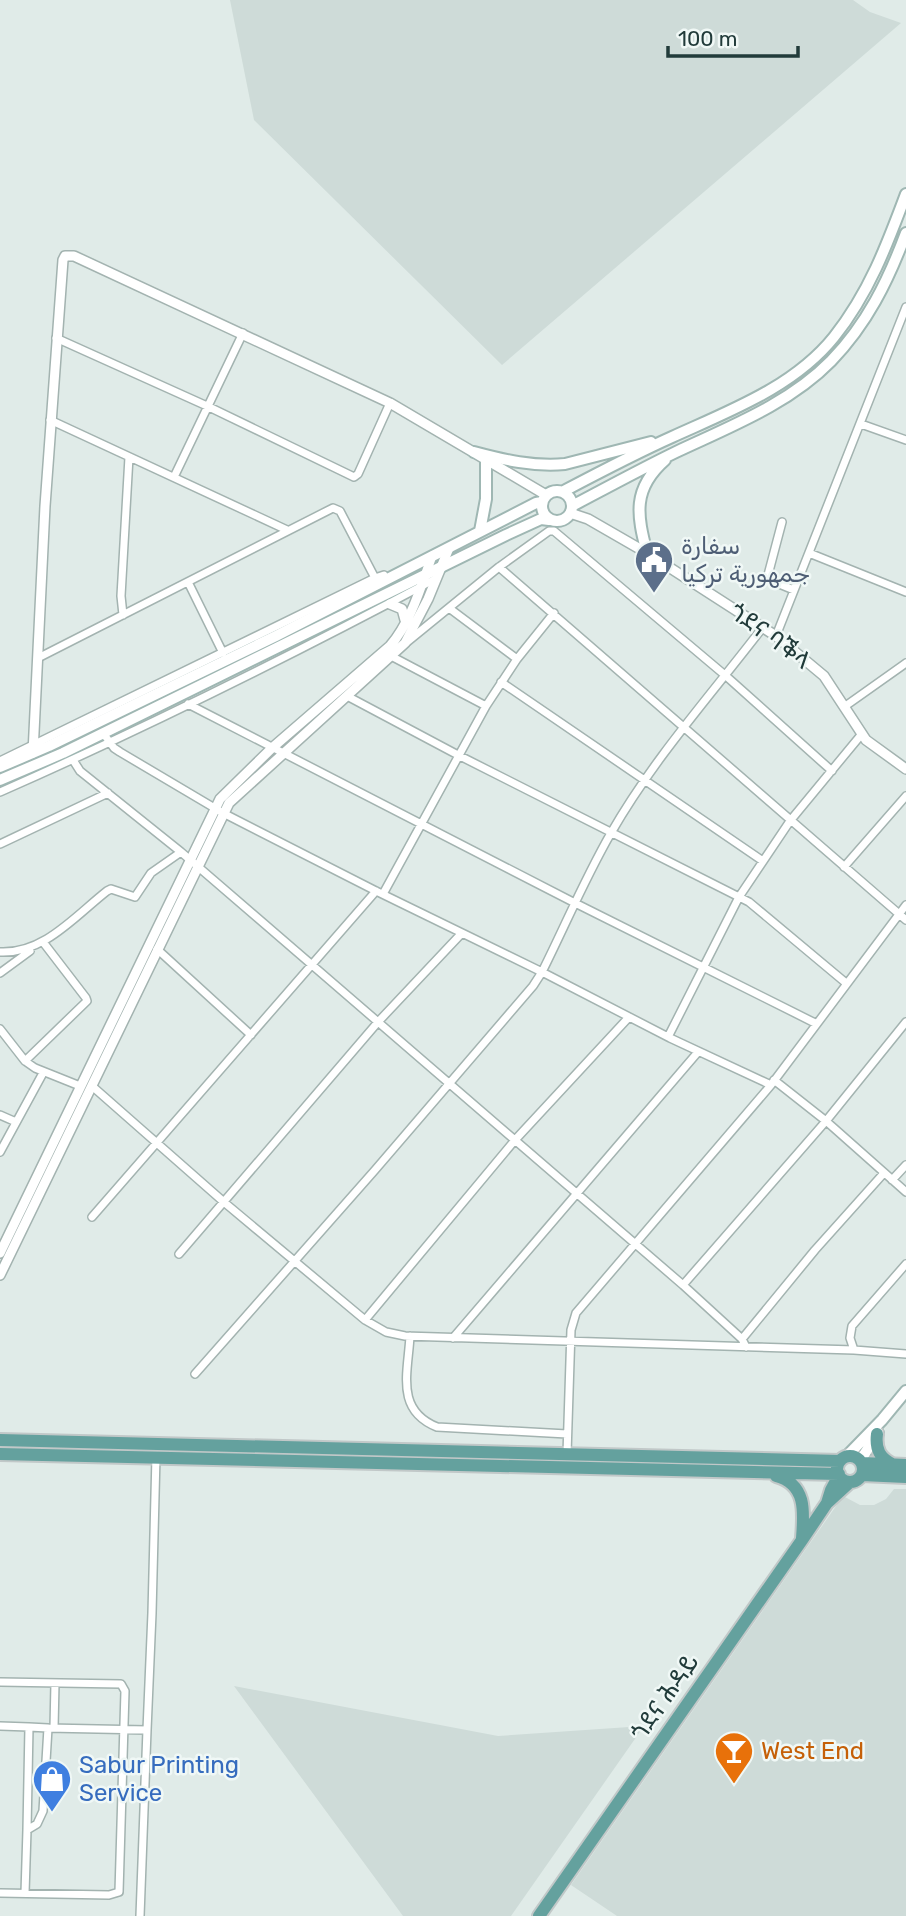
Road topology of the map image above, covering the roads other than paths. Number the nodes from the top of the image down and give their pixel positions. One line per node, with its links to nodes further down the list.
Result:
1 (906, 194): 11 (main road)
2 (906, 233): 13 (main road)
3 (906, 307): 9 (street)
4 (243, 333): 5 (street); 6 (street); 7 (street)
5 (56, 338): 7 (street); 8 (street)
6 (390, 403): 7 (street); 12 (street)
7 (207, 406): 16 (street)
8 (50, 420): 14 (street); 45 (street)
9 (861, 424): 10 (street); 26 (street)
10 (906, 440)
11 (664, 441): 12 (main road); 17 (main road)
12 (474, 452): 15 (street)
13 (673, 453): 19 (main road); 25 (main road)
14 (129, 457): 16 (street); 38 (street)
15 (486, 460): 18 (street); 23 (main road)
16 (174, 477): 22 (street)
17 (562, 492): 18 (main road); 19 (main road)
18 (544, 499): 20 (main road); 23 (main road)
19 (571, 510): 20 (main road); 25 (street, ጎደና ባቕላ)
20 (549, 520): 29 (main road)
21 (782, 522): 33 (street)
22 (287, 530): 30 (street); 32 (street)
23 (480, 531): 24 (main road)
24 (449, 548): 27 (main road); 29 (street)
25 (647, 553): 40 (street, ጎደና ባቕላ)
26 (809, 553): 33 (street); 34 (street)
27 (432, 556): 30 (main road); 31 (street)
28 (499, 567): 36 (street); 37 (street); 48 (street)
29 (439, 572): 31 (main road); 42 (street)
30 (381, 579): 43 (street); 58 (main road)
31 (423, 581): 35 (street); 39 (street); 56 (main road)
32 (188, 582): 38 (street); 43 (street)
33 (794, 590): 41 (street)
34 (906, 592)
35 (390, 604): 39 (street); 51 (street)
36 (449, 608): 42 (street); 46 (street)
37 (554, 613): 46 (street); 54 (street)
38 (122, 614): 45 (street)
39 (405, 620): 57 (street)
40 (763, 627): 41 (street, ጎደና ባቕላ); 48 (street)
41 (776, 636): 53 (street, ጎደና ባቕላ)
42 (405, 643): 44 (street)
43 (223, 653): 58 (street)
44 (391, 656): 50 (street); 52 (street)
45 (38, 658): 58 (street)
46 (517, 659): 49 (street)
47 (906, 663): 53 (street)
48 (726, 676): 54 (street); 65 (street)
49 (501, 682): 52 (street); 66 (street)
50 (347, 696): 59 (street); 60 (street)
51 (188, 704): 56 (street); 57 (street)
52 (486, 706): 60 (street)
53 (844, 707): 55 (street, ጎደና ባቕላ)
54 (682, 726): 66 (street); 72 (street)
55 (861, 734): 64 (street, ጎደና ባቕላ); 65 (street)
56 (106, 738): 62 (street); 67 (main road); 71 (street)
57 (272, 748): 59 (street); 71 (street)
58 (33, 750): 61 (street); 63 (main road)
59 (283, 754): 71 (street); 73 (street)
60 (458, 755): 73 (street); 74 (street)
61 (0, 761)
62 (73, 761): 68 (street); 69 (street)
63 (0, 767)
64 (905, 767)
65 (832, 771): 72 (street)
66 (646, 779): 74 (street); 77 (street)
67 (0, 780)
68 (0, 792)
69 (108, 793): 75 (street); 76 (street)
70 (906, 796): 79 (street)
71 (219, 810): 78 (street); 80 (street)
72 (790, 821): 77 (street); 79 (street)
73 (423, 824): 80 (street); 82 (street)
74 (612, 832): 81 (street); 82 (street)
75 (0, 845)
76 (181, 852): 78 (street); 87 (street)
77 (763, 861): 81 (street)
78 (193, 864): 88 (street); 90 (street); 107 (street)
79 (844, 867): 84 (street)
80 (380, 893): 86 (street); 90 (street)
81 (739, 897): 91 (street); 94 (street)
82 (575, 904): 91 (street); 92 (street)
83 (906, 905): 84 (street)
84 (899, 914): 85 (street); 94 (street)
85 (906, 920)
86 (461, 934): 92 (street); 96 (street)
87 (41, 943): 89 (street); 93 (street); 103 (street)
88 (157, 949): 100 (street); 108 (street)
89 (0, 952)
90 (311, 963): 96 (street); 100 (street)
91 (702, 966): 98 (street); 101 (street)
92 (542, 972): 95 (street); 105 (street)
93 (0, 973)
94 (846, 983): 98 (street)
95 (629, 1017): 101 (street); 112 (street)
96 (378, 1022): 105 (street); 120 (street)
97 (906, 1022): 110 (street)
98 (815, 1023): 106 (street)
99 (0, 1029): 103 (street)
100 (251, 1035): 113 (street)
101 (668, 1037): 102 (street)
102 (698, 1052): 106 (street); 119 (street)
103 (25, 1061): 104 (street)
104 (43, 1073): 107 (street); 111 (street)
105 (450, 1083): 112 (street); 125 (street)
106 (772, 1083): 110 (street); 122 (street)
107 (80, 1086): 124 (street)
108 (92, 1086): 113 (street); 124 (street)
109 (0, 1115): 111 (street)
110 (826, 1121): 116 (street); 128 (street)
111 (16, 1122): 114 (street)
112 (515, 1140): 119 (street); 129 (street)
113 (155, 1143): 120 (street); 121 (street)
114 (0, 1152)
115 (906, 1165): 117 (street)
116 (884, 1173): 117 (street); 132 (street)
117 (892, 1180): 118 (street)
118 (906, 1192)
119 (575, 1194): 122 (street); 131 (street)
120 (225, 1203): 123 (street); 125 (street)
121 (92, 1217)
122 (634, 1244): 128 (street); 133 (street)
123 (179, 1254)
124 (3, 1256): 127 (street)
125 (295, 1261): 129 (street); 137 (street)
126 (906, 1264): 135 (street)
127 (0, 1275)
128 (683, 1285): 132 (street)
129 (365, 1320): 130 (street)
130 (410, 1336): 131 (street); 140 (street)
131 (453, 1338): 133 (street)
132 (742, 1339): 134 (street)
133 (570, 1342): 134 (street); 140 (street)
134 (746, 1347): 135 (street)
135 (855, 1350): 136 (street)
136 (906, 1354)
137 (195, 1374)
138 (906, 1391): 139 (main road)
139 (882, 1420): 141 (main road); 149 (main road)
140 (567, 1434): 145 (street)
141 (877, 1434): 147 (main road); 148 (main road)
142 (0, 1440): 143 (main road)
143 (156, 1445): 145 (main road); 146 (street)
144 (0, 1454): 146 (main road)
145 (567, 1454): 149 (main road)
146 (156, 1459): 150 (main road); 159 (street)
147 (900, 1465): 148 (main road)
148 (861, 1466): 149 (main road); 149 (main road); 151 (main road)
149 (843, 1470): 150 (main road); 152 (main road, ጎደና ሕዳይ)
150 (766, 1473): 152 (main road)
151 (906, 1477)
152 (802, 1540): 164 (main road, ጎደና ሕዳይ)
153 (0, 1682): 154 (street)
154 (55, 1683): 157 (street); 158 (street)
155 (0, 1726): 156 (street)
156 (29, 1727): 157 (street); 160 (street)
157 (51, 1728): 158 (street); 160 (street)
158 (125, 1730): 159 (street); 162 (street)
159 (146, 1730): 163 (street)
160 (27, 1830): 162 (street)
161 (0, 1893): 162 (street)
162 (25, 1893)
163 (140, 1916)
164 (539, 1916)

